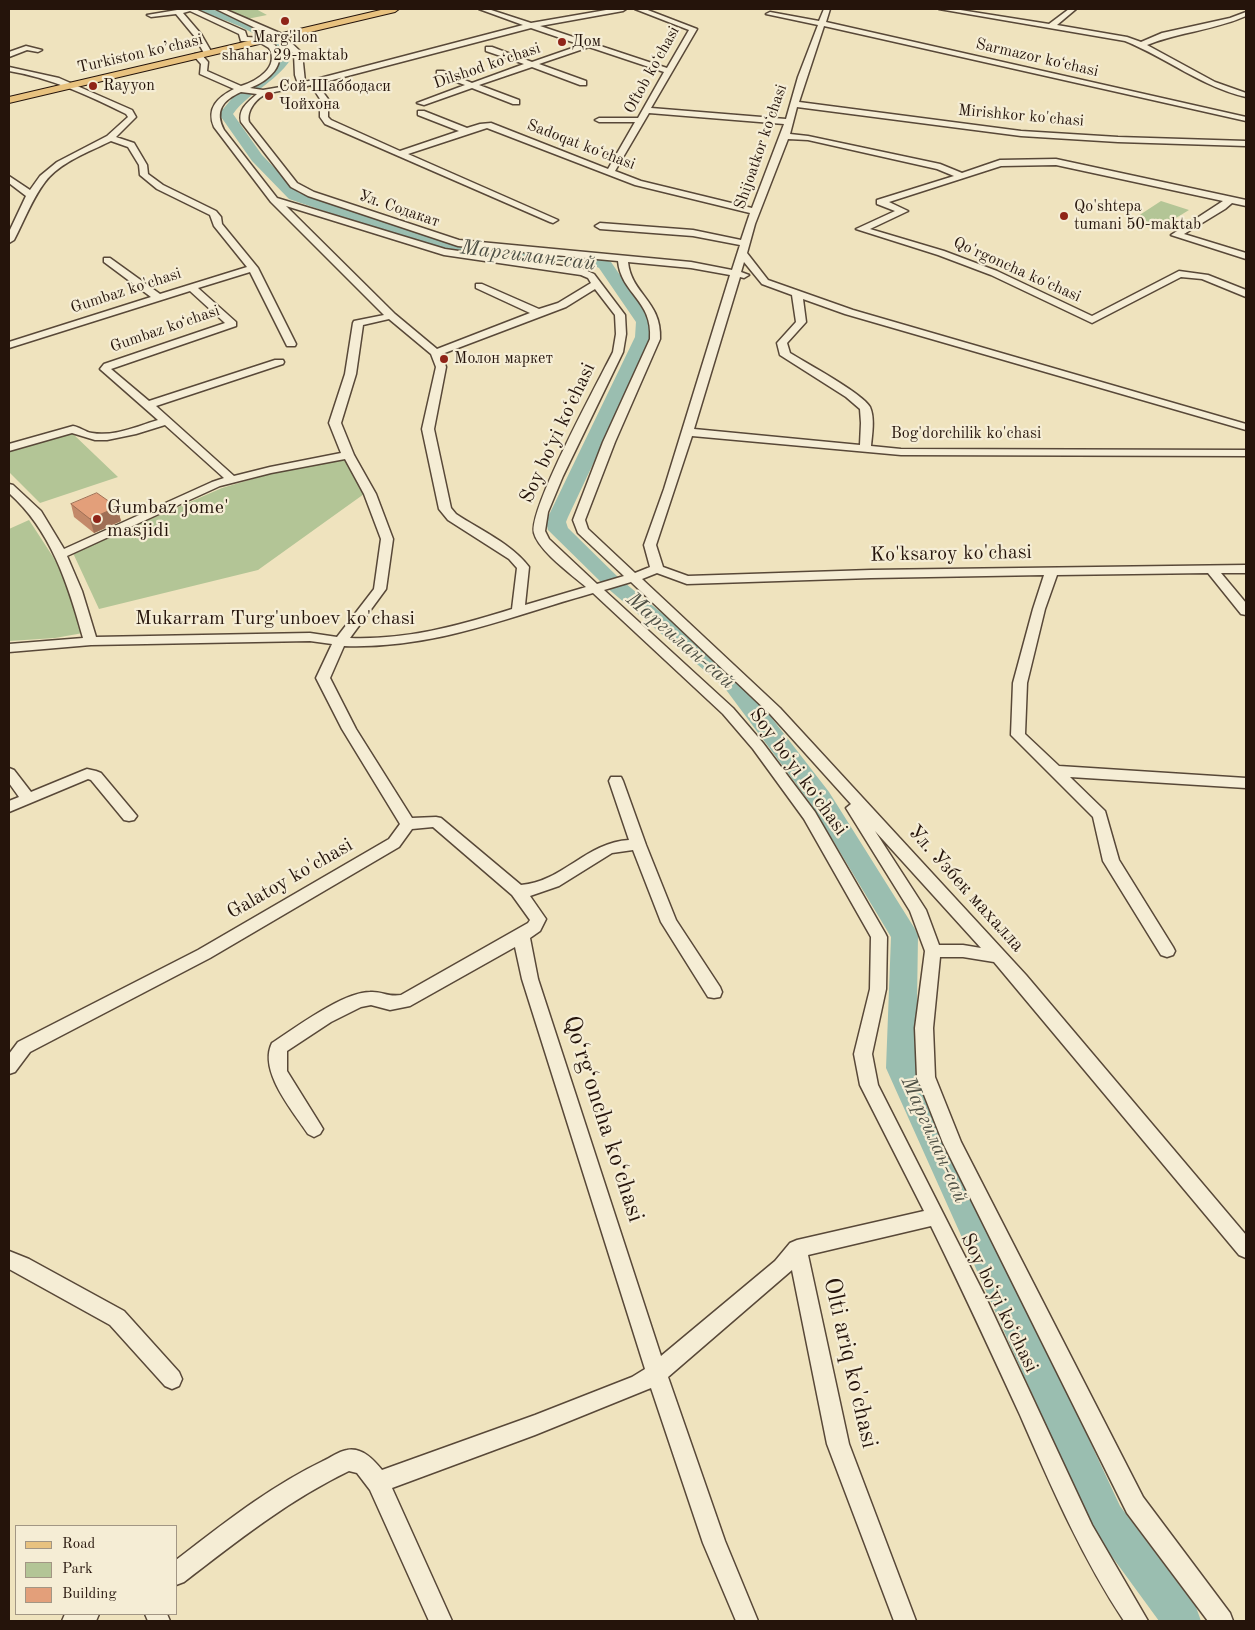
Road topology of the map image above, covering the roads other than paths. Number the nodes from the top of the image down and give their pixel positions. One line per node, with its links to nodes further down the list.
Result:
1 (190, 9): 11 (street); 20 (street)
2 (219, 9): 19 (street)
3 (395, 9): 19 (main road, Turkiston ko’chasi)
4 (482, 9): 17 (street)
5 (581, 9): 12 (street)
6 (623, 9): 12 (street)
7 (639, 9): 30 (street, Oftob koʻchasi)
8 (827, 9): 16 (street, Shijoatkor koʻchasi)
9 (943, 9): 18 (street)
10 (1074, 9): 18 (street)
11 (178, 12): 15 (street); 25 (street)
12 (594, 14): 17 (street)
13 (770, 14): 16 (street, Sarmazor koʻchasi)
14 (1246, 14): 22 (street)
15 (151, 15)
16 (821, 23): 43 (street, Shijoatkor koʻchasi); 46 (street, Sarmazor koʻchasi)
17 (532, 25): 21 (street); 32 (street)
18 (1050, 27): 22 (street)
19 (279, 36): 20 (main road, Turkiston ko’chasi); 34 (street)
20 (260, 40): 25 (main road, Turkiston ko’chasi); 37 (street)
21 (590, 44): 28 (street, Dilshod koʻchasi); 30 (street)
22 (1142, 44): 39 (street)
23 (489, 49): 28 (street)
24 (38, 50): 26 (street)
25 (208, 53): 27 (main road, Turkiston ko’chasi)
26 (9, 55)
27 (198, 56): 36 (main road, Turkiston ko’chasi); 37 (street)
28 (532, 64): 33 (street); 35 (street, Dilshod koʻchasi)
29 (9, 69): 36 (street)
30 (668, 71): 44 (street, Oftob koʻchasi)
31 (440, 73): 35 (street)
32 (312, 83): 34 (street); 54 (street)
33 (583, 83)
34 (302, 85): 38 (street)
35 (472, 85): 41 (street); 42 (street, Dilshod koʻchasi)
36 (72, 86): 40 (main road, Turkiston ko’chasi); 52 (street)
37 (244, 90): 38 (street); 59 (street)
38 (261, 92): 68 (street, Ул. Содакат)
39 (1246, 95)
40 (9, 100)
41 (516, 102)
42 (421, 103)
43 (794, 104): 49 (street, Shijoatkor koʻchasi); 53 (street, Mirishkor ko'chasi)
44 (646, 110): 48 (street, Oftob koʻchasi); 49 (street)
45 (421, 113): 50 (street)
46 (1246, 119)
47 (599, 120): 48 (street)
48 (639, 120): 55 (street, Oftob koʻchasi)
49 (789, 122): 51 (street, Shijoatkor koʻchasi)
50 (467, 131): 54 (street, Sadoqat koʻchasi); 55 (street, Sadoqat koʻchasi)
51 (785, 136): 56 (street); 62 (street, Shijoatkor koʻchasi)
52 (110, 138): 58 (street); 70 (street)
53 (1246, 143)
54 (400, 154): 63 (street)
55 (610, 173): 62 (street, Sadoqat koʻchasi)
56 (962, 176): 60 (street, Qo'rgoncha ko'chasi); 77 (street, Qo'rgoncha ko'chasi)
57 (9, 179): 58 (street)
58 (31, 195): 65 (street)
59 (274, 200): 73 (street, Soy boʻyi koʻchasi); 80 (street)
60 (1230, 200): 61 (street, Qo'rgoncha ko'chasi); 67 (street)
61 (1246, 203)
62 (755, 212): 66 (street, Shijoatkor koʻchasi)
63 (553, 220)
64 (600, 226): 66 (street)
65 (9, 240)
66 (743, 248): 71 (street, Shijoatkor koʻchasi); 72 (street)
67 (1246, 256)
68 (622, 258): 71 (street, Ул. Содакат); 100 (street, Ул. Узбек махалла)
69 (107, 260): 78 (street)
70 (253, 268): 75 (street, Gumbaz ko'chasi); 81 (street)
71 (736, 272): 72 (street, Ул. Содакат); 88 (street, Shijoatkor koʻchasi)
72 (769, 283): 76 (street, Ул. Содакат)
73 (596, 284): 79 (street); 101 (street, Soy boʻyi koʻchasi)
74 (480, 286): 79 (street)
75 (190, 287): 78 (street, Gumbaz ko'chasi); 85 (street, Gumbaz koʻchasi)
76 (797, 294): 87 (street, Ул. Содакат); 90 (street)
77 (1246, 294)
78 (157, 297): 82 (street, Gumbaz ko'chasi)
79 (539, 313): 83 (street)
80 (391, 316): 83 (street); 92 (street)
81 (291, 344)
82 (9, 345)
83 (436, 353): 103 (street)
84 (279, 362): 85 (street)
85 (148, 405): 86 (street, Gumbaz koʻchasi)
86 (166, 421): 89 (street); 93 (street, Gumbaz koʻchasi)
87 (1246, 427)
88 (687, 432): 90 (street, Bog'dorchilik ko'chasi); 96 (street, Shijoatkor koʻchasi)
89 (9, 448)
90 (865, 448): 91 (street, Bog'dorchilik ko'chasi)
91 (1246, 453)
92 (348, 455): 93 (street); 105 (street)
93 (232, 480): 95 (street)
94 (9, 487): 95 (street)
95 (60, 555): 104 (street)
96 (657, 569): 99 (street, Ko'ksaroy ko'chasi); 100 (street, Mukarram Turg'unboev ko'chasi)
97 (1246, 569): 98 (street, Ko'ksaroy ko'chasi)
98 (1212, 570): 99 (street, Ko'ksaroy ko'chasi); 102 (street)
99 (1052, 572): 108 (street)
100 (634, 578): 101 (street, Mukarram Turg'unboev ko'chasi); 107 (street, Ул. Узбек махалла)
101 (595, 589): 103 (street, Mukarram Turg'unboev ko'chasi); 125 (street, Soy boʻyi koʻchasi)
102 (1246, 611)
103 (518, 612): 105 (street, Mukarram Turg'unboev ko'chasi)
104 (91, 641): 105 (street, Mukarram Turg'unboev ko'chasi); 106 (street, Mukarram Turg'unboev ko'chasi)
105 (339, 643): 115 (street)
106 (9, 648)
107 (822, 763): 119 (street); 121 (street, Ул. Узбек махалла)
108 (1056, 771): 111 (street); 120 (street)
109 (9, 773): 112 (street)
110 (616, 781): 116 (street)
111 (1246, 783)
112 (28, 799): 113 (street); 114 (street)
113 (9, 807)
114 (129, 816)
115 (408, 824): 117 (street); 123 (street, Galatoy ko'chasi)
116 (638, 844): 117 (street); 122 (street)
117 (518, 891): 118 (street)
118 (521, 936): 124 (street); 129 (street, Qo‘rg‘oncha ko‘chasi)
119 (933, 951): 121 (street); 139 (street)
120 (1167, 951)
121 (999, 957): 127 (street, Ул. Узбек махалла)
122 (714, 992)
123 (9, 1067)
124 (314, 1129)
125 (936, 1217): 126 (street); 138 (street, Soy boʻyi koʻchasi)
126 (797, 1249): 129 (street); 137 (street, Olti ariq ko'chasi)
127 (1246, 1249)
128 (9, 1260): 130 (street)
129 (658, 1372): 131 (street); 136 (street, Qo‘rg‘oncha ko‘chasi)
130 (172, 1379)
131 (378, 1482): 132 (street); 135 (street)
132 (178, 1572)
133 (86, 1615): 134 (street)
134 (73, 1621)
135 (441, 1621)
136 (747, 1621)
137 (905, 1621)
138 (1137, 1621)
139 (1222, 1621)

